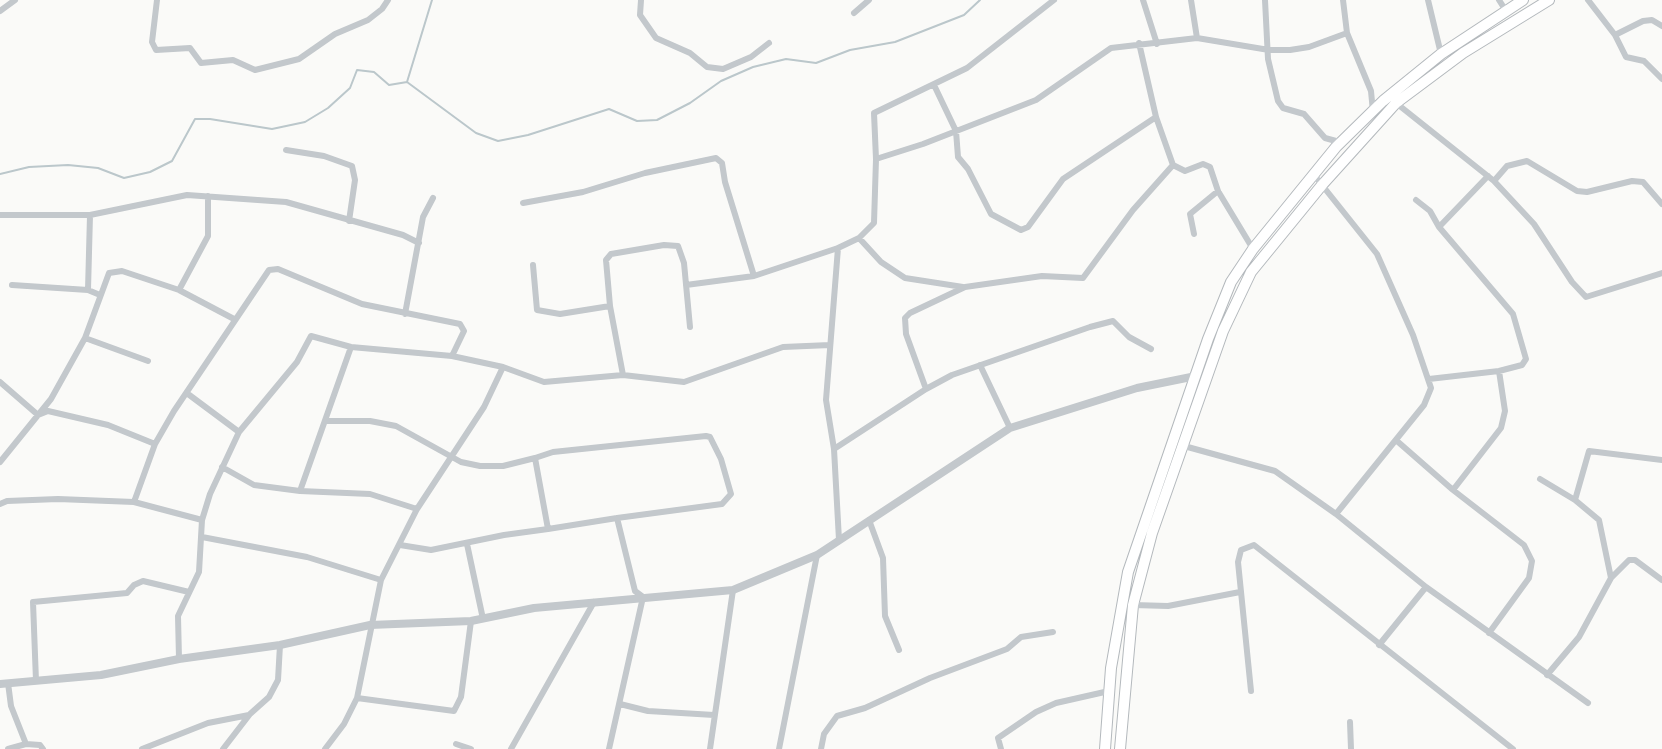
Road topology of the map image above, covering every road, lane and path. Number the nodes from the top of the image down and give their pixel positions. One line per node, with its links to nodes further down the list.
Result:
1 (15, 0): 16 (street)
2 (157, 0): 3 (street)
3 (388, 0)
4 (641, 0): 23 (street)
5 (869, 0): 18 (street)
6 (1054, 0): 29 (street)
7 (1143, 0): 25 (street)
8 (1191, 0): 22 (street)
9 (1265, 0): 26 (street)
10 (1343, 0): 20 (street)
11 (1428, 0): 27 (street)
12 (1499, 0): 17 (street)
13 (1523, 0): 17 (highway)
14 (1549, 0): 30 (highway)
15 (1588, 0): 21 (street)
16 (0, 11)
17 (1506, 11): 27 (highway)
18 (854, 13)
19 (1662, 26): 21 (street)
20 (1347, 33): 26 (street); 31 (street)
21 (1615, 36): 28 (street)
22 (1197, 38): 25 (street); 26 (street)
23 (769, 43)
24 (1139, 43): 25 (street); 32 (street); 33 (street)
25 (1157, 44)
26 (1269, 50): 34 (street)
27 (1441, 54): 31 (highway)
28 (1662, 79)
29 (934, 85): 33 (street); 36 (street)
30 (1396, 103): 39 (street); 40 (highway)
31 (1373, 112): 34 (highway)
32 (1156, 117): 33 (street); 37 (street)
33 (956, 131): 36 (street)
34 (1336, 147): 38 (highway)
35 (286, 150): 49 (street)
36 (876, 159): 52 (street)
37 (1173, 165): 41 (street); 61 (street)
38 (1314, 175): 40 (street); 55 (highway)
39 (1491, 178): 46 (street); 50 (street); 57 (street)
40 (1322, 185): 80 (street); 90 (highway)
41 (1218, 191): 51 (street); 55 (street)
42 (208, 196): 48 (street); 49 (street); 63 (street)
43 (433, 198): 53 (street)
44 (1416, 200): 50 (street)
45 (523, 203): 58 (street)
46 (1662, 204)
47 (0, 215): 48 (street)
48 (90, 215): 62 (street)
49 (349, 221): 53 (street)
50 (1439, 227): 77 (street)
51 (1194, 234)
52 (859, 237): 54 (street); 61 (street)
53 (419, 243): 66 (street)
54 (838, 248): 58 (street); 70 (street)
55 (1252, 249): 79 (highway)
56 (533, 265): 65 (street)
57 (1662, 273)
58 (754, 276): 60 (street)
59 (12, 285): 62 (street)
60 (686, 285): 65 (street); 68 (street)
61 (965, 287): 82 (street)
62 (88, 289): 64 (street)
63 (179, 290): 64 (street); 67 (street)
64 (100, 295): 69 (street)
65 (610, 306): 78 (street)
66 (405, 313): 67 (street); 73 (street)
67 (234, 319): 83 (street)
68 (690, 327)
69 (85, 338): 74 (street); 84 (street)
70 (830, 345): 78 (street); 91 (street)
71 (351, 347): 73 (street); 85 (street); 87 (street)
72 (1151, 349): 75 (street)
73 (452, 356): 76 (street)
74 (148, 361)
75 (980, 365): 82 (street); 86 (street)
76 (503, 367): 78 (street); 92 (street)
77 (1499, 371): 80 (street); 98 (street)
78 (623, 375)
79 (1196, 376): 86 (street); 136 (highway)
80 (1429, 379): 88 (street)
81 (0, 382): 84 (street)
82 (926, 389): 91 (street)
83 (188, 394): 87 (street); 89 (street)
84 (38, 415): 89 (street); 95 (street)
85 (326, 421): 92 (street); 99 (street)
86 (1010, 428): 107 (street)
87 (239, 432): 96 (street)
88 (1397, 441): 98 (street); 104 (street)
89 (155, 444): 101 (street)
90 (1184, 446): 104 (street); 123 (highway)
91 (834, 449): 110 (street)
92 (454, 457): 93 (street); 103 (street)
93 (535, 458): 105 (street); 108 (street)
94 (1662, 460): 100 (street)
95 (0, 462)
96 (222, 467): 99 (street); 106 (street)
97 (1540, 479): 100 (street)
98 (1453, 490): 128 (street)
99 (300, 491): 103 (street)
100 (1575, 500): 114 (street)
101 (134, 502): 102 (street); 106 (street)
102 (0, 504)
103 (416, 509): 112 (street)
104 (1336, 514): 117 (street)
105 (617, 518): 108 (street); 121 (street)
106 (202, 520): 109 (street)
107 (869, 520): 110 (street); 131 (street)
108 (548, 529): 111 (street)
109 (202, 537): 115 (street); 119 (street)
110 (839, 540): 113 (street)
111 (467, 544): 112 (street); 124 (street)
112 (400, 545): 115 (street)
113 (817, 555): 118 (street); 155 (street)
114 (1611, 578): 116 (street); 133 (street)
115 (381, 580): 126 (street)
116 (1662, 580)
117 (1426, 587): 128 (street); 130 (street)
118 (733, 590): 121 (street); 142 (street)
119 (189, 592): 132 (street); 134 (street)
120 (1240, 592): 123 (street); 130 (street); 137 (street)
121 (643, 597): 122 (street); 140 (street)
122 (594, 602): 124 (street); 152 (street)
123 (1133, 605): 159 (highway)
124 (483, 619): 125 (street)
125 (471, 621): 126 (street); 138 (street)
126 (370, 625): 129 (street); 138 (street)
127 (1053, 632): 156 (street)
128 (1489, 632): 133 (street)
129 (281, 645): 132 (street); 141 (street)
130 (1379, 645): 161 (street)
131 (899, 650)
132 (179, 659): 134 (street)
133 (1547, 676): 139 (street)
134 (36, 681): 135 (street)
135 (4, 683): 144 (street)
136 (1111, 691): 157 (street); 158 (highway)
137 (1251, 691)
138 (358, 698): 150 (street)
139 (1588, 703)
140 (620, 704): 142 (street); 153 (street)
141 (250, 714): 148 (street); 149 (street)
142 (714, 715): 154 (street)
143 (1350, 722): 160 (street)
144 (26, 744): 146 (street); 147 (street)
145 (456, 744): 151 (street)
146 (8, 749)
147 (43, 749)
148 (142, 749)
149 (223, 749)
150 (325, 749)
151 (471, 749)
152 (511, 749)
153 (609, 749)
154 (710, 749)
155 (779, 749)
156 (821, 749)
157 (1000, 749)
158 (1105, 749)
159 (1119, 749)
160 (1351, 749)
161 (1513, 749)

